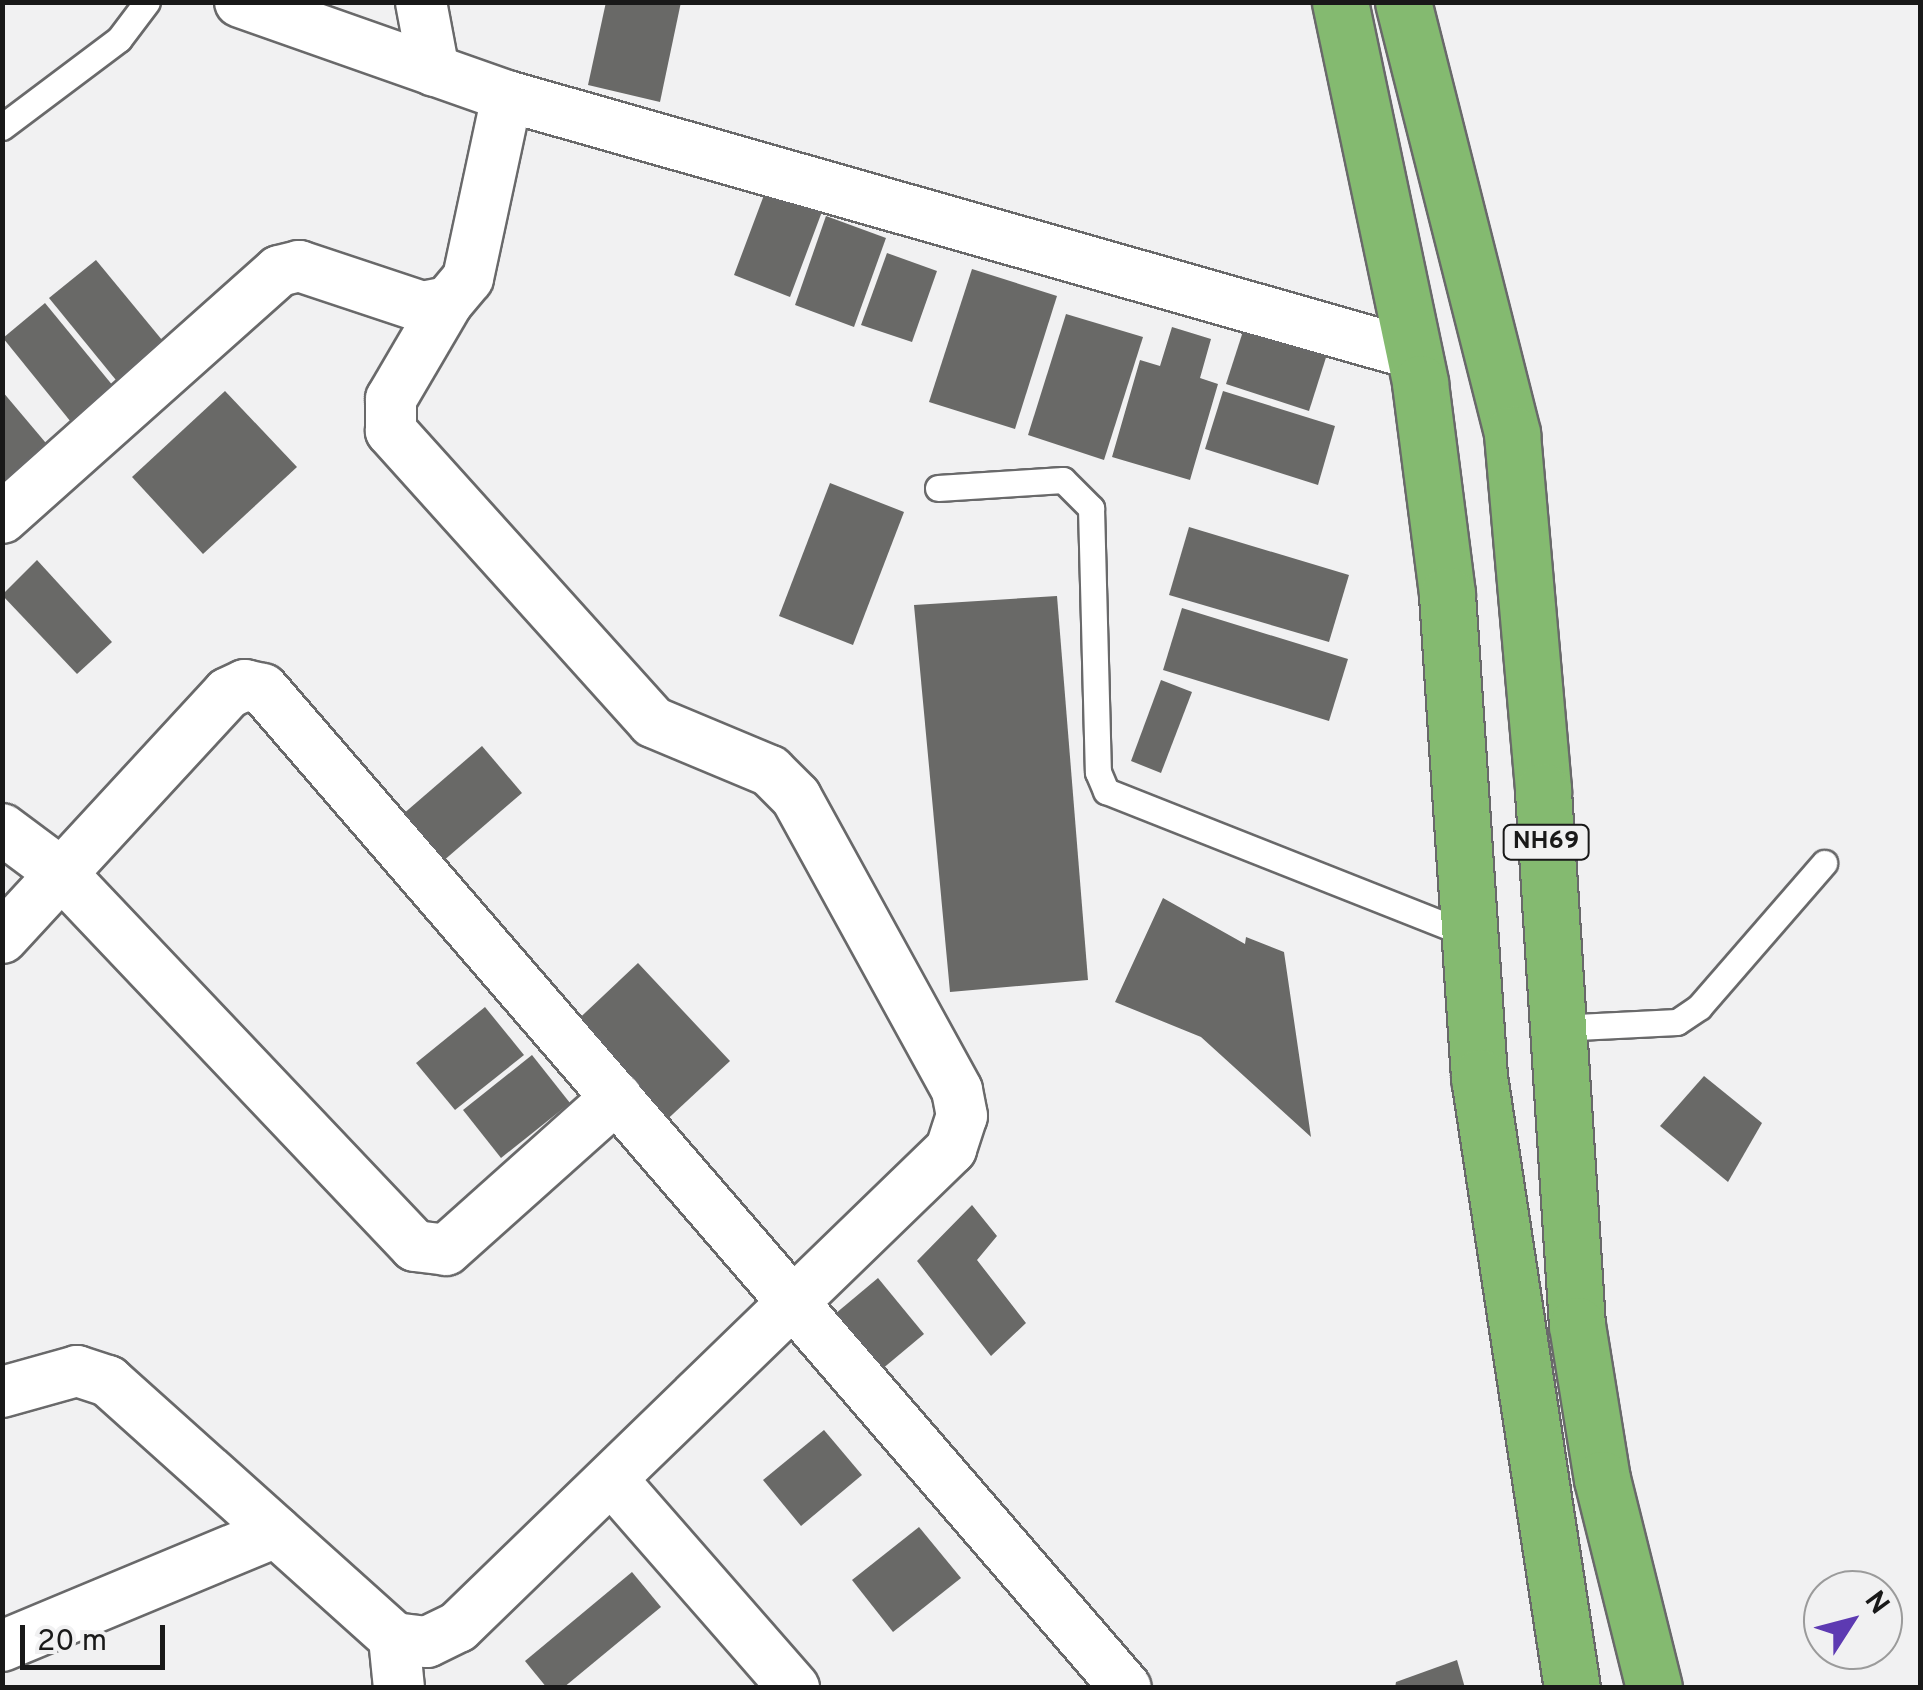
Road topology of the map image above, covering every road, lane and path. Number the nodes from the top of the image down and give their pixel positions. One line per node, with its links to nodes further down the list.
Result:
1 (146, 2): 8 (lane)
2 (240, 2): 6 (street)
3 (421, 2): 6 (street)
4 (1340, 2): 10 (highway, NH69)
5 (1404, 2): 18 (highway, NH69)
6 (434, 71): 7 (street)
7 (508, 96): 9 (street); 10 (street)
8 (2, 126)
9 (448, 302): 12 (street); 20 (street)
10 (1414, 354): 16 (highway, NH69)
11 (938, 488): 16 (lane)
12 (2, 518)
13 (2, 829): 15 (street)
14 (1824, 862): 18 (lane)
15 (61, 873): 17 (street); 19 (street); 19 (street)
16 (1465, 933): 29 (highway, NH69)
17 (2, 938)
18 (1556, 1028): 30 (highway, NH69)
19 (617, 1097): 20 (street)
20 (795, 1300): 22 (street); 28 (street)
21 (2, 1392): 23 (street)
22 (613, 1481): 24 (street); 27 (street)
23 (276, 1532): 24 (street); 25 (street)
24 (394, 1638): 26 (street)
25 (2, 1646)
26 (399, 1688)
27 (794, 1688)
28 (1126, 1688)
29 (1572, 1688)
30 (1654, 1688)

